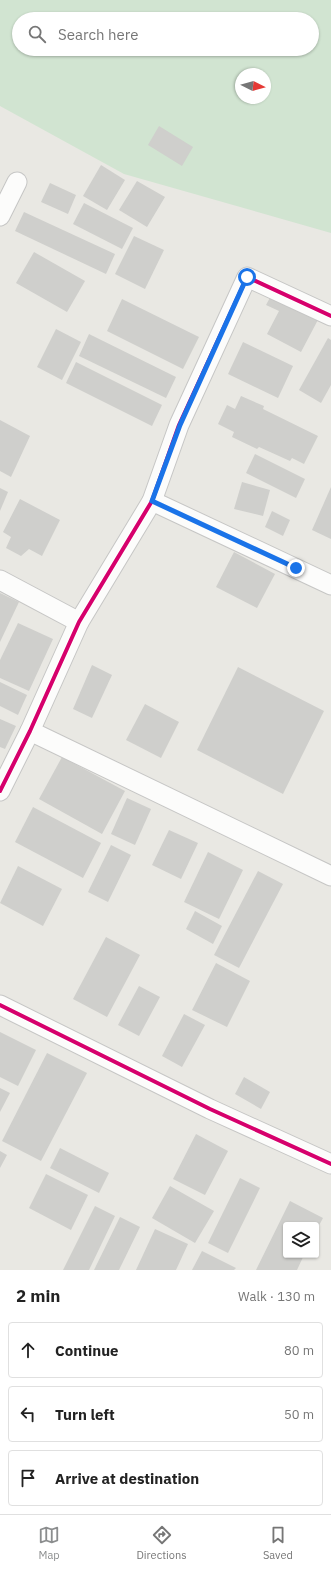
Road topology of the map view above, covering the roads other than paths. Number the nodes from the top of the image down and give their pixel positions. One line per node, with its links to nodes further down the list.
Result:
1 (17, 182): 2 (street)
2 (0, 216)
3 (331, 316): 4 (street)
4 (152, 501): 6 (street); 7 (street)
5 (0, 580): 7 (street)
6 (331, 585)
7 (79, 622): 8 (street)
8 (30, 731): 9 (street); 10 (street)
9 (0, 791)
10 (331, 876)
11 (0, 1005): 12 (street)
12 (331, 1164)

